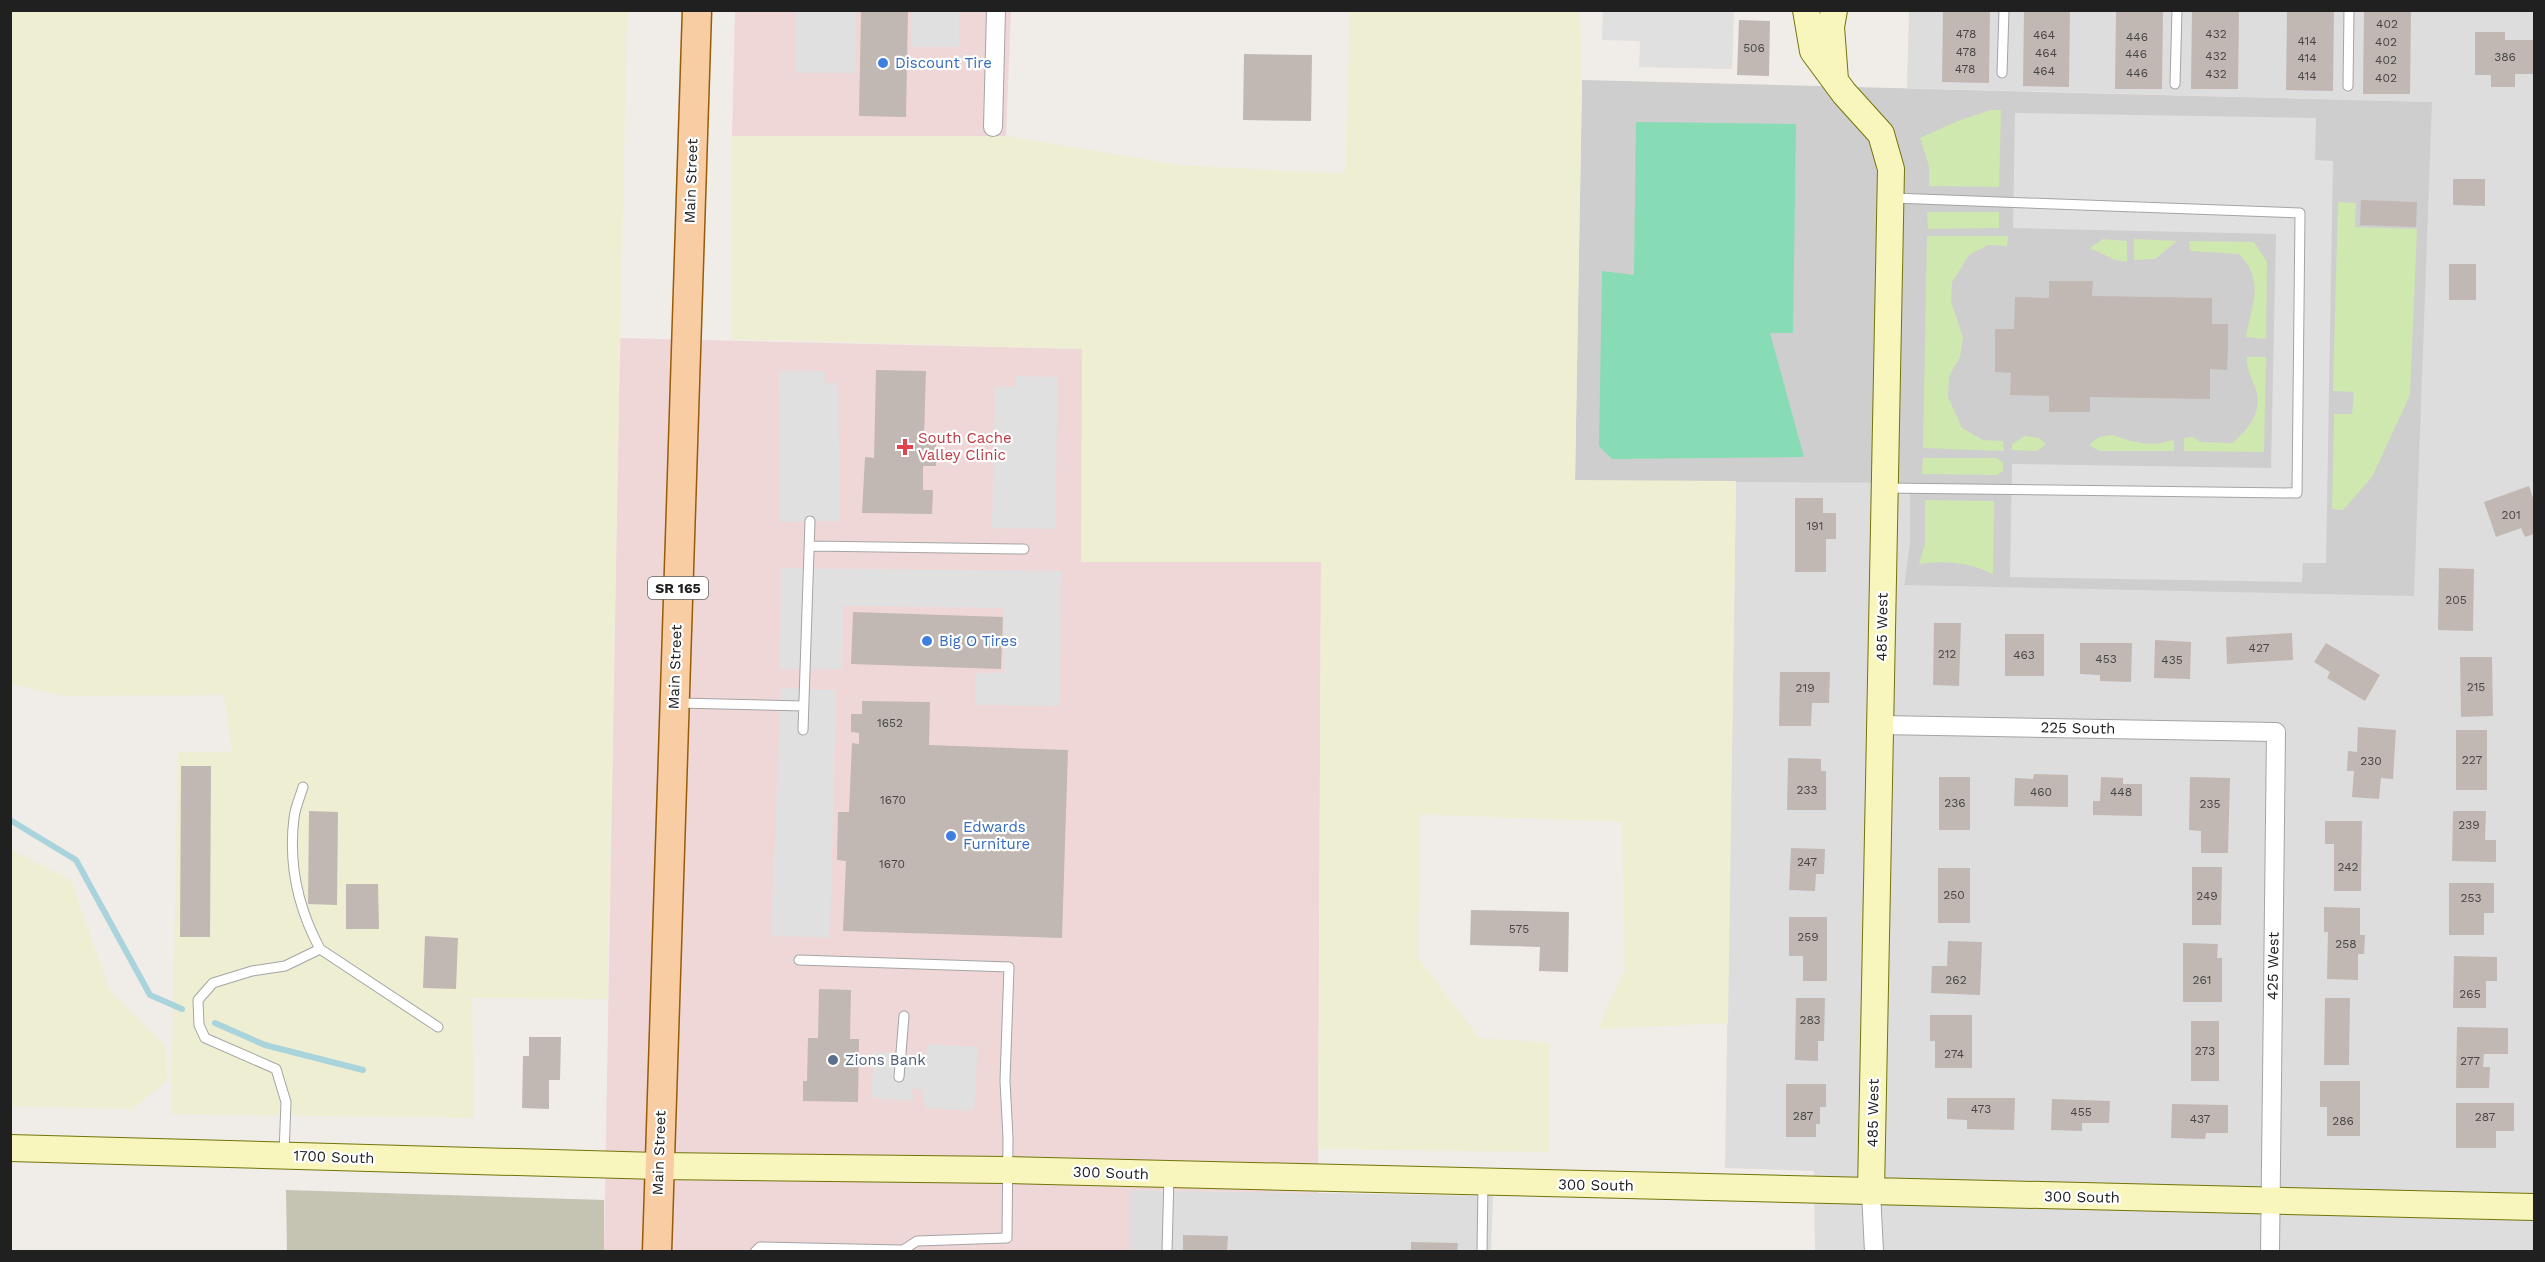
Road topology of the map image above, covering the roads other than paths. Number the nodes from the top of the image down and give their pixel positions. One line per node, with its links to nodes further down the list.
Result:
1 (697, 10): 18 (main road, Main Street / SR 165)
2 (996, 10): 12 (street)
3 (1806, 10): 9 (street, 485 West)
4 (1834, 10): 9 (street)
5 (2004, 10): 8 (lane)
6 (2177, 10): 10 (lane)
7 (2349, 10): 11 (lane)
8 (2002, 73)
9 (1835, 80): 13 (street, 485 West)
10 (2175, 84)
11 (2348, 86)
12 (993, 127)
13 (1891, 197): 14 (street, 485 West); 14 (lane)
14 (1885, 488): 20 (street, 485 West)
15 (810, 521): 16 (lane)
16 (810, 546): 17 (lane); 19 (lane)
17 (1024, 549)
18 (674, 703): 19 (lane); 31 (main road, Main Street / SR 165)
19 (804, 706): 21 (lane)
20 (1880, 725): 22 (street, 225 South); 35 (street, 485 West)
21 (803, 730)
22 (2276, 732): 36 (street, 425 West)
23 (303, 787): 24 (lane)
24 (320, 949): 27 (lane); 30 (lane)
25 (799, 960): 32 (lane)
26 (904, 1016): 28 (lane)
27 (438, 1027)
28 (899, 1077)
29 (10, 1148): 30 (street, 1700 South)
30 (284, 1156): 31 (street, 1700 South)
31 (658, 1166): 32 (street, 300 South); 38 (main road, Main Street / SR 165)
32 (1007, 1170): 33 (street, 300 South); 40 (lane)
33 (1169, 1175): 34 (street, 300 South); 41 (lane)
34 (1484, 1183): 35 (street, 300 South); 42 (lane)
35 (1871, 1192): 36 (street, 300 South); 43 (street)
36 (2270, 1201): 37 (street, 300 South); 44 (street, 425 West)
37 (2535, 1207)
38 (657, 1251)
39 (755, 1251): 40 (lane)
40 (901, 1251)
41 (1167, 1251)
42 (1482, 1251)
43 (1874, 1251)
44 (2270, 1251)

